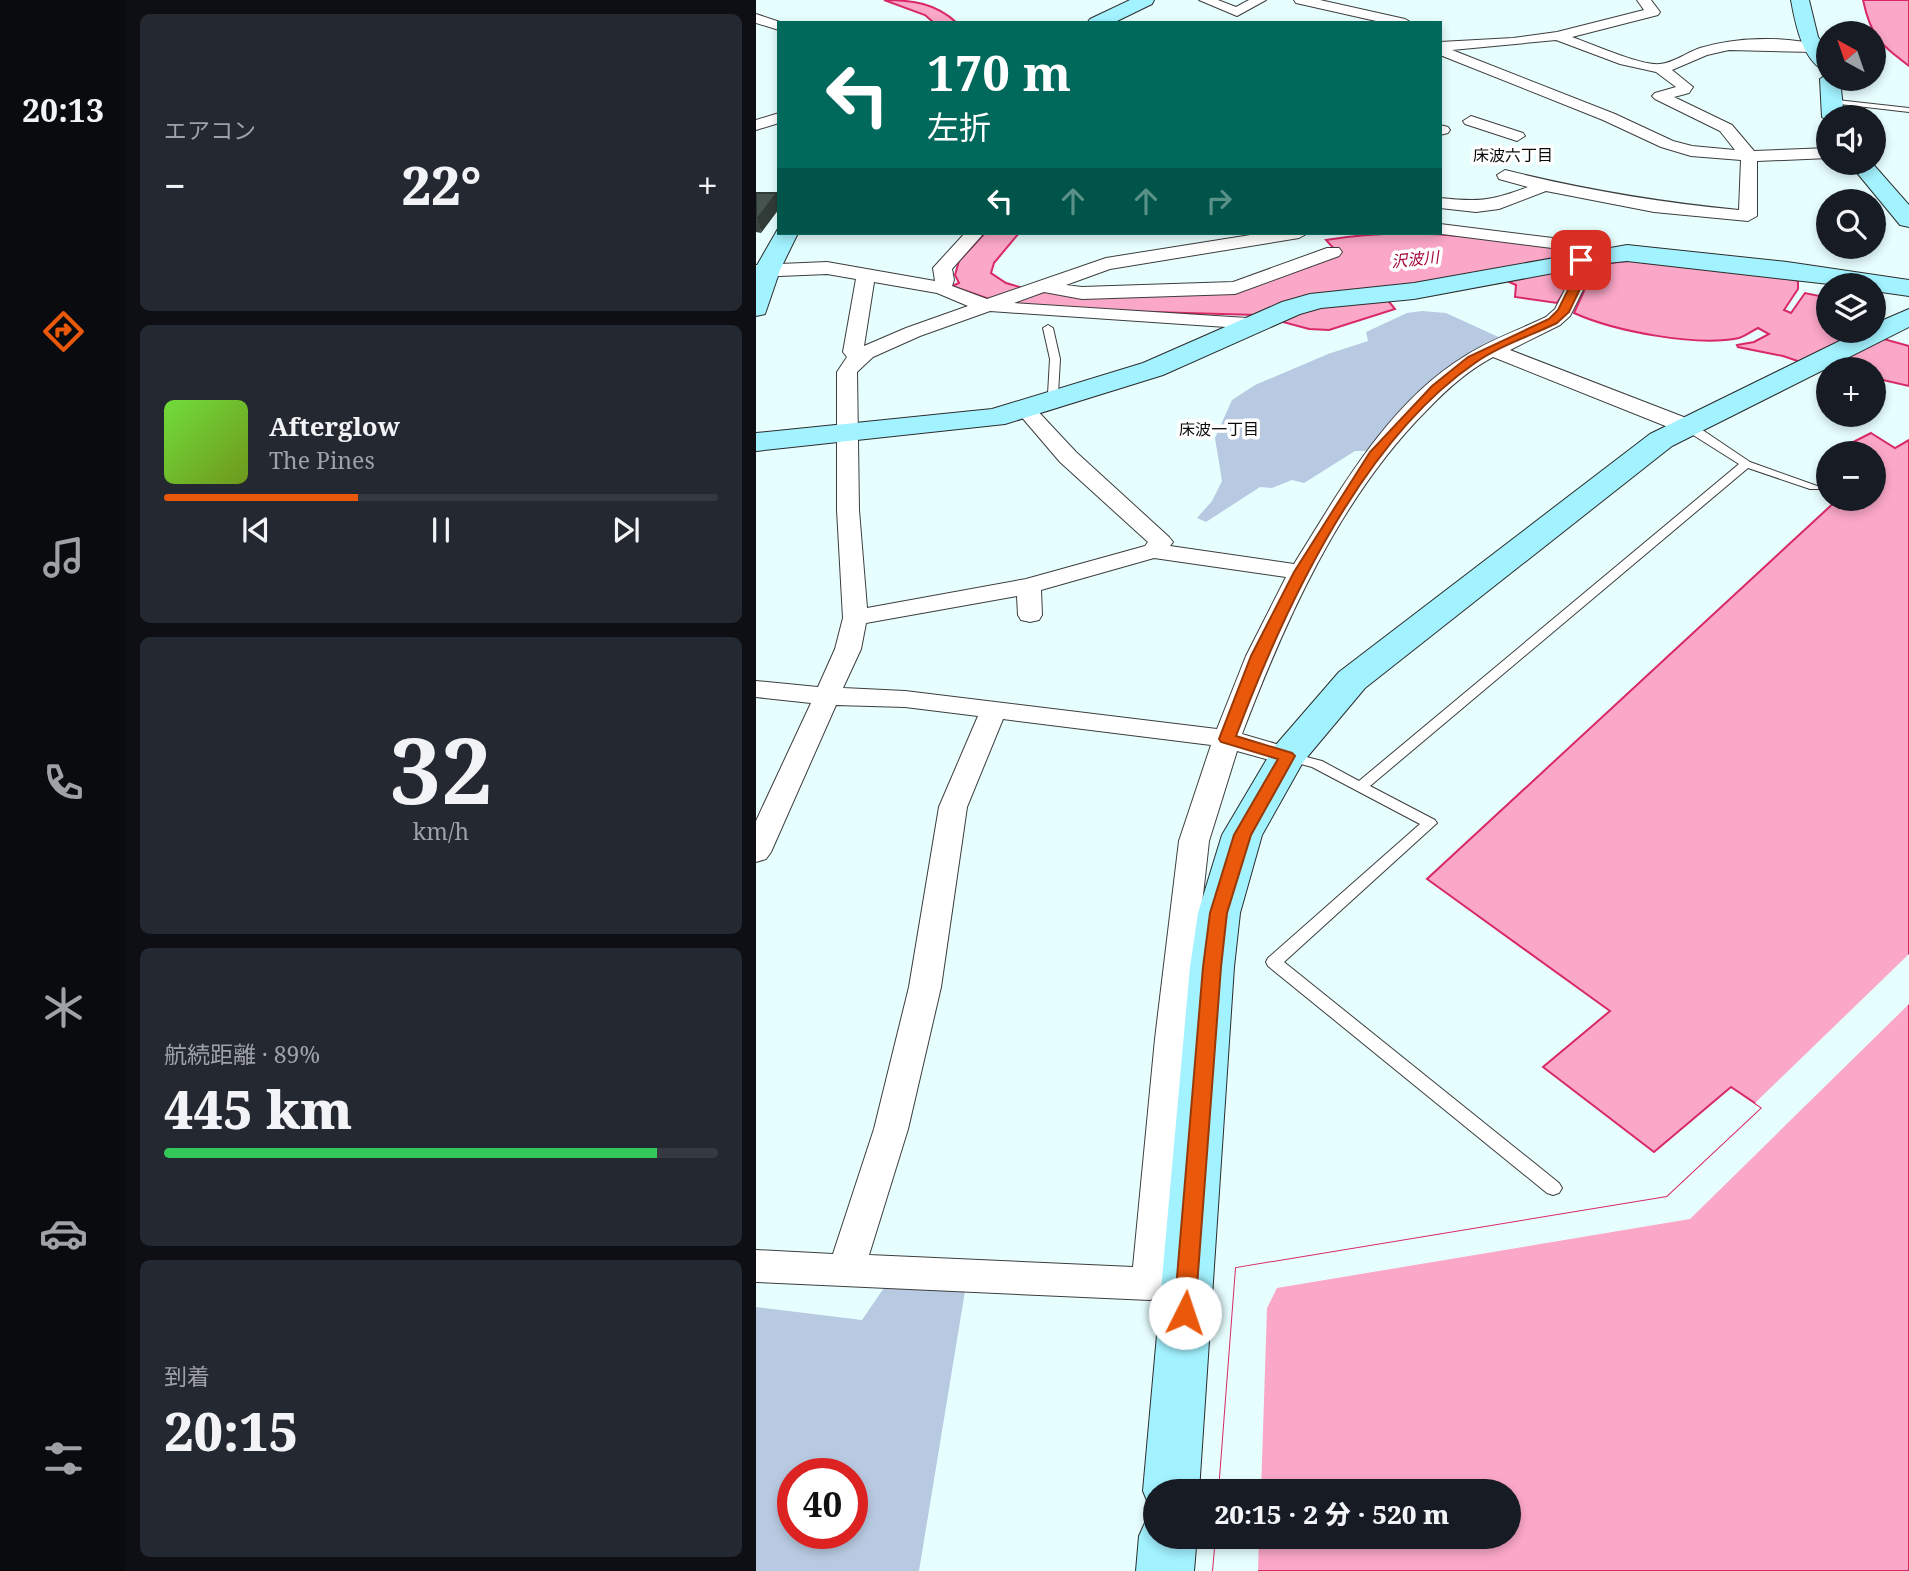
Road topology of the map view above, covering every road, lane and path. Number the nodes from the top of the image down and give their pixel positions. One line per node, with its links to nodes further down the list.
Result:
1 (1145, 0): 9 (street)
2 (1206, 0): 7 (street)
3 (1259, 0): 7 (street)
4 (1301, 0): 10 (street)
5 (1644, 0): 13 (street)
6 (1800, 0): 16 (street)
7 (1239, 17)
8 (756, 18): 11 (street)
9 (1101, 21)
10 (1396, 21)
11 (777, 25)
12 (1442, 32): 14 (street)
13 (1557, 36): 14 (street); 19 (street)
14 (1490, 42): 15 (street)
15 (1442, 48)
16 (1814, 48): 18 (street); 19 (street)
17 (1442, 49): 27 (street)
18 (1816, 50)
19 (1661, 69): 27 (street)
20 (1886, 110): 21 (lane)
21 (1909, 110)
22 (777, 119): 24 (street)
23 (1471, 121): 25 (street)
24 (756, 125)
25 (1517, 135)
26 (1816, 153): 27 (street)
27 (1749, 156): 30 (street)
28 (1505, 175): 30 (street)
29 (1870, 175): 32 (street)
30 (1545, 186): 31 (street)
31 (1442, 203)
32 (1909, 220)
33 (1442, 229): 39 (street)
34 (785, 235): 41 (street)
35 (973, 235): 43 (street)
36 (1285, 235): 40 (street)
37 (1156, 236): 40 (street)
38 (1333, 252): 44 (street)
39 (1583, 262): 45 (street); 49 (street); 51 (street)
40 (1106, 264): 44 (street)
41 (762, 270): 42 (street); 47 (street)
42 (869, 276): 43 (street); 52 (street)
43 (943, 284): 46 (street)
44 (1042, 287): 46 (street)
45 (1909, 288)
46 (991, 305): 49 (street); 52 (street)
47 (756, 308)
48 (1909, 317): 55 (street)
49 (1256, 323): 53 (street)
50 (1048, 328): 53 (lane)
51 (1490, 349): 55 (street); 61 (street)
52 (859, 358): 56 (street)
53 (1058, 400): 54 (street)
54 (1026, 410): 56 (street); 60 (street)
55 (1686, 426): 58 (lane); 69 (street)
56 (846, 434): 57 (street); 64 (street)
57 (756, 442)
58 (1745, 464): 59 (lane); 70 (lane)
59 (1814, 487)
60 (1153, 551): 61 (street); 62 (street)
61 (1301, 572): 68 (street)
62 (1029, 586): 63 (street); 64 (street)
63 (1030, 615)
64 (855, 618): 66 (street)
65 (756, 689): 66 (street)
66 (827, 696): 67 (street); 71 (street)
67 (994, 709): 68 (street); 74 (street)
68 (1227, 739): 69 (street); 74 (street)
69 (1287, 756): 70 (lane); 75 (street)
70 (1360, 787): 72 (lane)
71 (756, 852)
72 (1553, 1188)
73 (756, 1266): 74 (street)
74 (846, 1270)
75 (1172, 1479)
76 (1167, 1549): 77 (street)
77 (1165, 1571)

